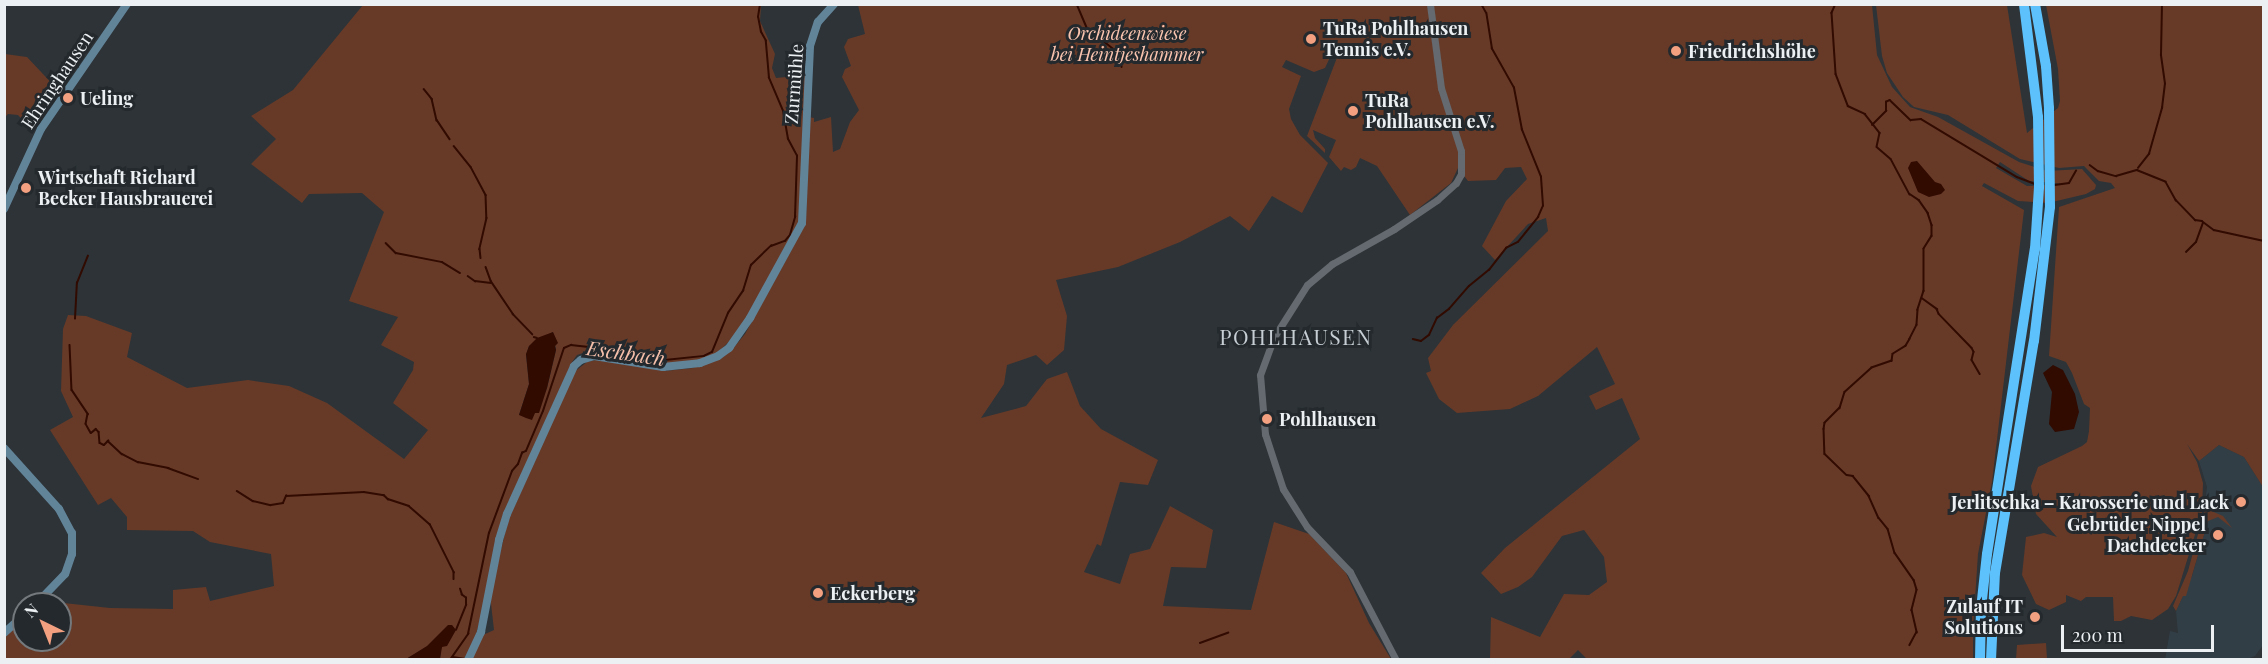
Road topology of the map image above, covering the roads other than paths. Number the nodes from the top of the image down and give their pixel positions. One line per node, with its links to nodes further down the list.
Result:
1 (126, 4): 6 (main road, Ehringhausen)
2 (834, 4): 9 (main road, Zurmühle)
3 (1431, 4): 10 (street)
4 (2024, 4): 11 (highway)
5 (2035, 4): 12 (highway)
6 (4, 209)
7 (4, 448): 8 (main road)
8 (48, 592)
9 (469, 658)
10 (1396, 660)
11 (1980, 660)
12 (1991, 660)

